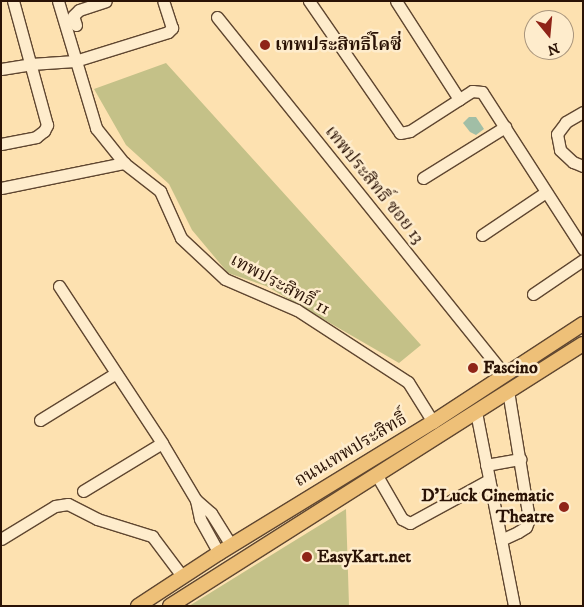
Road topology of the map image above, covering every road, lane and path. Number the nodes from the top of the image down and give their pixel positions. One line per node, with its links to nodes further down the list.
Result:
1 (13, 1): 10 (street)
2 (58, 1): 9 (street, เทพประสิทธิ์ 11)
3 (106, 1): 8 (street)
4 (162, 1): 9 (street)
5 (309, 1): 12 (street)
6 (396, 1): 12 (street)
7 (217, 17): 29 (street, เทพประสิทธิ์ ซอย 13)
8 (76, 25)
9 (76, 61): 10 (street); 16 (street, เทพประสิทธิ์ 11)
10 (31, 64): 11 (street); 15 (street)
11 (1, 69)
12 (459, 100): 14 (street)
13 (583, 112): 17 (street)
14 (506, 127): 18 (street); 20 (street)
15 (1, 144)
16 (124, 163): 19 (street); 33 (street, เทพประสิทธิ์ 11)
17 (583, 166)
18 (423, 178)
19 (1, 188)
20 (546, 192): 21 (street); 22 (street)
21 (482, 235)
22 (583, 249)
23 (583, 260): 25 (street)
24 (59, 286): 28 (street)
25 (533, 294)
26 (583, 324): 29 (main road, ถนนเทพประสิทธิ์)
27 (583, 344): 30 (main road, ถนนเทพประสิทธิ์)
28 (116, 373): 32 (street); 34 (street)
29 (504, 375): 33 (main road, ถนนเทพประสิทธิ์)
30 (508, 391): 31 (main road, ถนนเทพประสิทธิ์); 35 (street)
31 (476, 412): 36 (street); 37 (main road, ถนนเทพประสิทธิ์)
32 (40, 420)
33 (433, 422): 43 (main road, ถนนเทพประสิทธิ์)
34 (162, 443): 39 (street); 40 (street)
35 (520, 459): 36 (street); 42 (street)
36 (486, 465): 38 (street)
37 (376, 474): 38 (street); 47 (main road, ถนนเทพประสิทธิ์)
38 (489, 480): 42 (street)
39 (83, 491)
40 (196, 500): 43 (street); 44 (street)
41 (1, 538): 45 (street)
42 (501, 540): 48 (street)
43 (231, 545): 44 (main road, ถนนเทพประสิทธิ์)
44 (219, 553): 45 (main road, ถนนเทพประสิทธิ์)
45 (182, 576): 46 (main road, ถนนเทพประสิทธิ์)
46 (138, 606)
47 (170, 606)
48 (514, 606)

